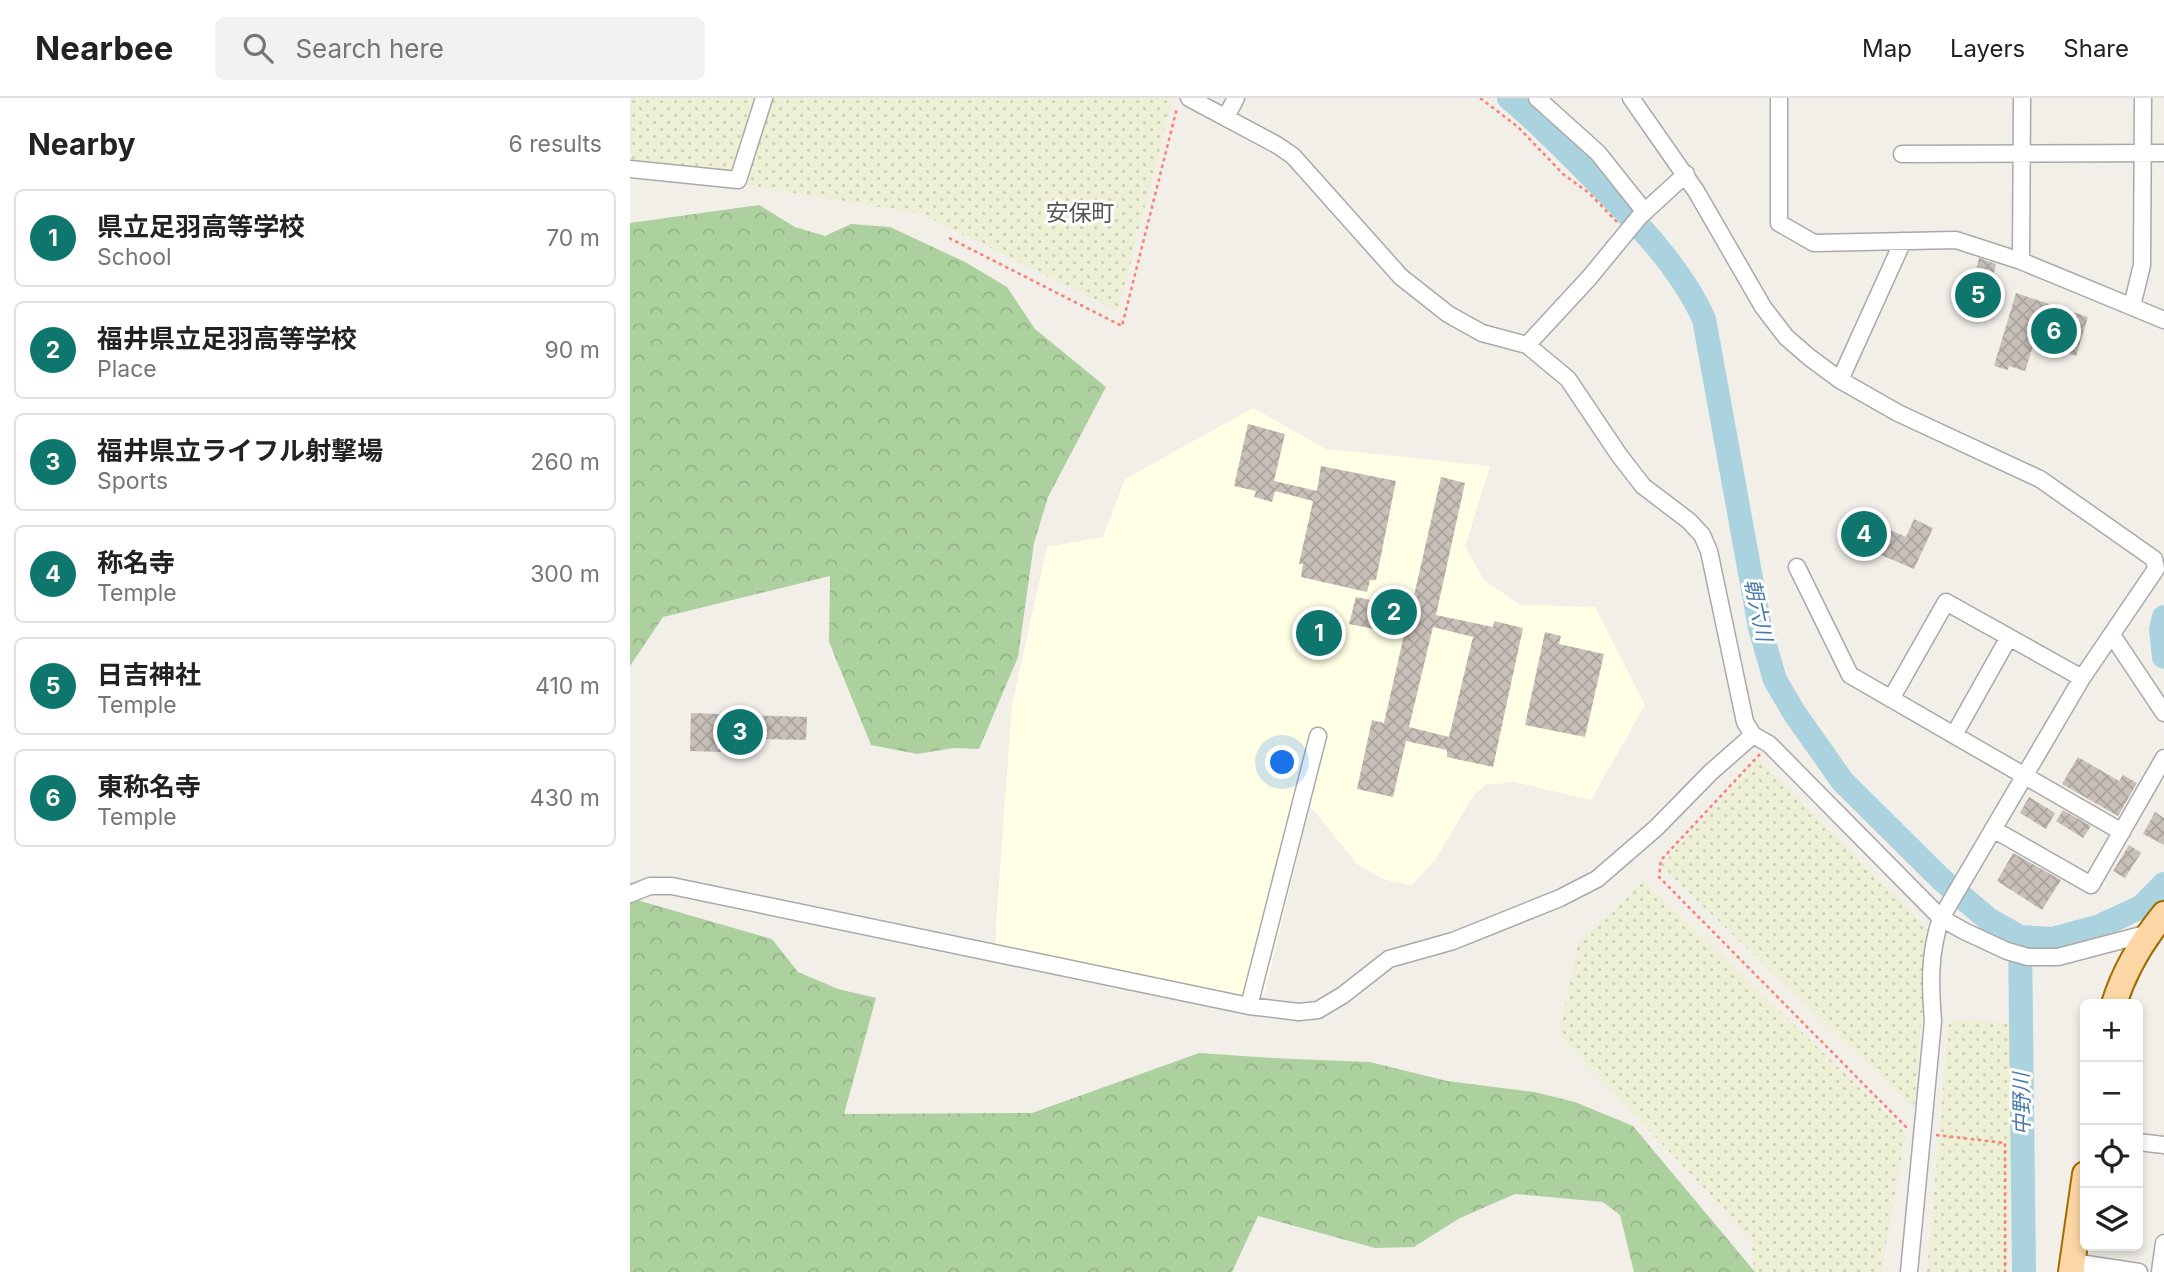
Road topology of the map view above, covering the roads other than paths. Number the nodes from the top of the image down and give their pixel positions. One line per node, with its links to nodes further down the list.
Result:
1 (764, 98): 14 (street)
2 (1189, 98): 9 (street)
3 (1236, 98): 9 (street)
4 (1537, 98): 16 (street)
5 (1631, 98): 15 (street)
6 (1779, 98): 17 (street)
7 (2022, 98): 13 (street)
8 (2143, 98): 10 (street)
9 (1226, 117): 21 (street)
10 (2143, 153): 11 (street); 13 (street); 19 (street)
11 (2164, 153)
12 (1902, 154): 13 (street)
13 (2022, 154): 18 (street)
14 (630, 169)
15 (1685, 174): 16 (street); 22 (street)
16 (1643, 214): 21 (street)
17 (1903, 241): 18 (street); 22 (street)
18 (2021, 261): 19 (street)
19 (2132, 306): 20 (street)
20 (2164, 320)
21 (1527, 345): 30 (street)
22 (1840, 380): 23 (street)
23 (2159, 554): 25 (street)
24 (1797, 567): 28 (street)
25 (2112, 635): 27 (street); 29 (street)
26 (2009, 638): 27 (street); 28 (street); 31 (street)
27 (2082, 678): 34 (street)
28 (1891, 699): 31 (street)
29 (2164, 713)
30 (1753, 735): 38 (street); 41 (street)
31 (1954, 735): 34 (street)
32 (1318, 736): 41 (street)
33 (2164, 758): 36 (street)
34 (2024, 775): 35 (street); 36 (street)
35 (1993, 829): 36 (street); 38 (street)
36 (2122, 832)
37 (630, 894): 41 (street)
38 (1944, 914): 39 (street); 47 (street)
39 (2159, 922): 40 (main road)
40 (2116, 999)
41 (1249, 1006)
42 (2143, 1143): 43 (street)
43 (2164, 1145)
44 (2083, 1188): 46 (main road)
45 (2164, 1243): 49 (street)
46 (2072, 1267): 48 (street)
47 (1909, 1272)
48 (2139, 1272)
49 (2160, 1272)

